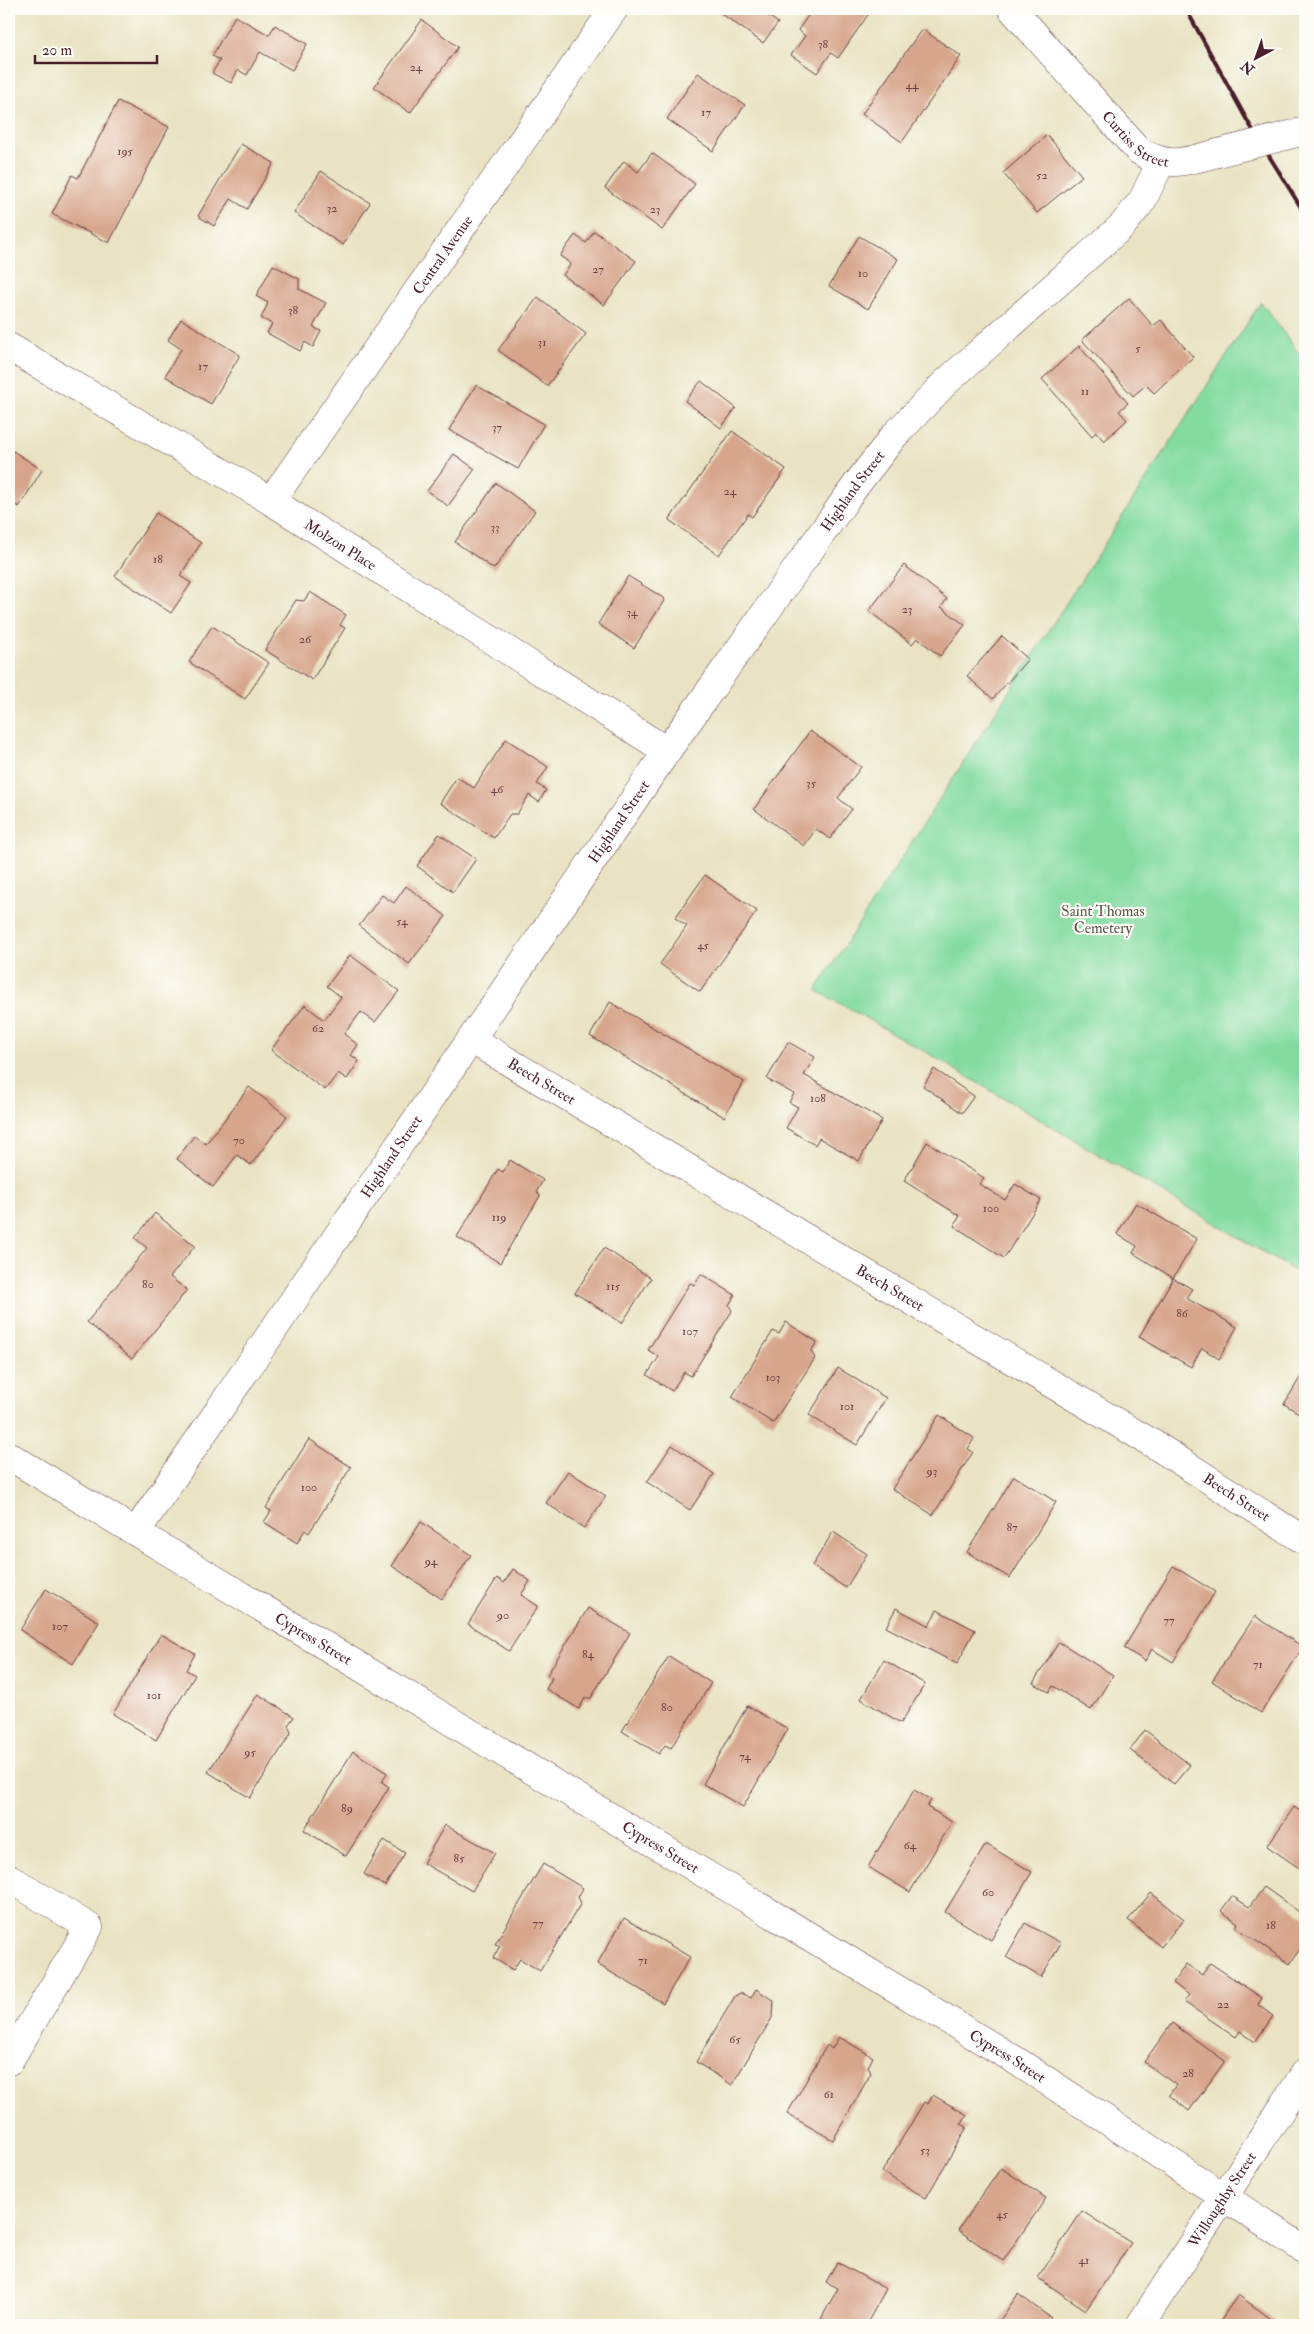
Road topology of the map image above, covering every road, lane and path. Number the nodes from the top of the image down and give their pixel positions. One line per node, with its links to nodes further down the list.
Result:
1 (614, 9): 6 (street, Central Avenue)
2 (1012, 9): 4 (street, Curtiss Street)
3 (1305, 131): 4 (street, Curtiss Street, bridge)
4 (1161, 162): 7 (street, Highland Street)
5 (9, 347): 6 (street, Molzon Place)
6 (271, 501): 7 (street, Molzon Place)
7 (666, 751): 8 (street, Highland Street)
8 (472, 1040): 10 (street, Highland Street); 11 (street, Beech Street)
9 (9, 1456): 10 (street, Cypress Street)
10 (136, 1532): 15 (street, Cypress Street)
11 (1305, 1541)
12 (9, 1878): 13 (street)
13 (12, 2047)
14 (1305, 2073): 15 (street, Willoughby Street)
15 (1224, 2197): 16 (street, Cypress Street); 17 (street, Willoughby Street)
16 (1305, 2250)
17 (1140, 2325)

